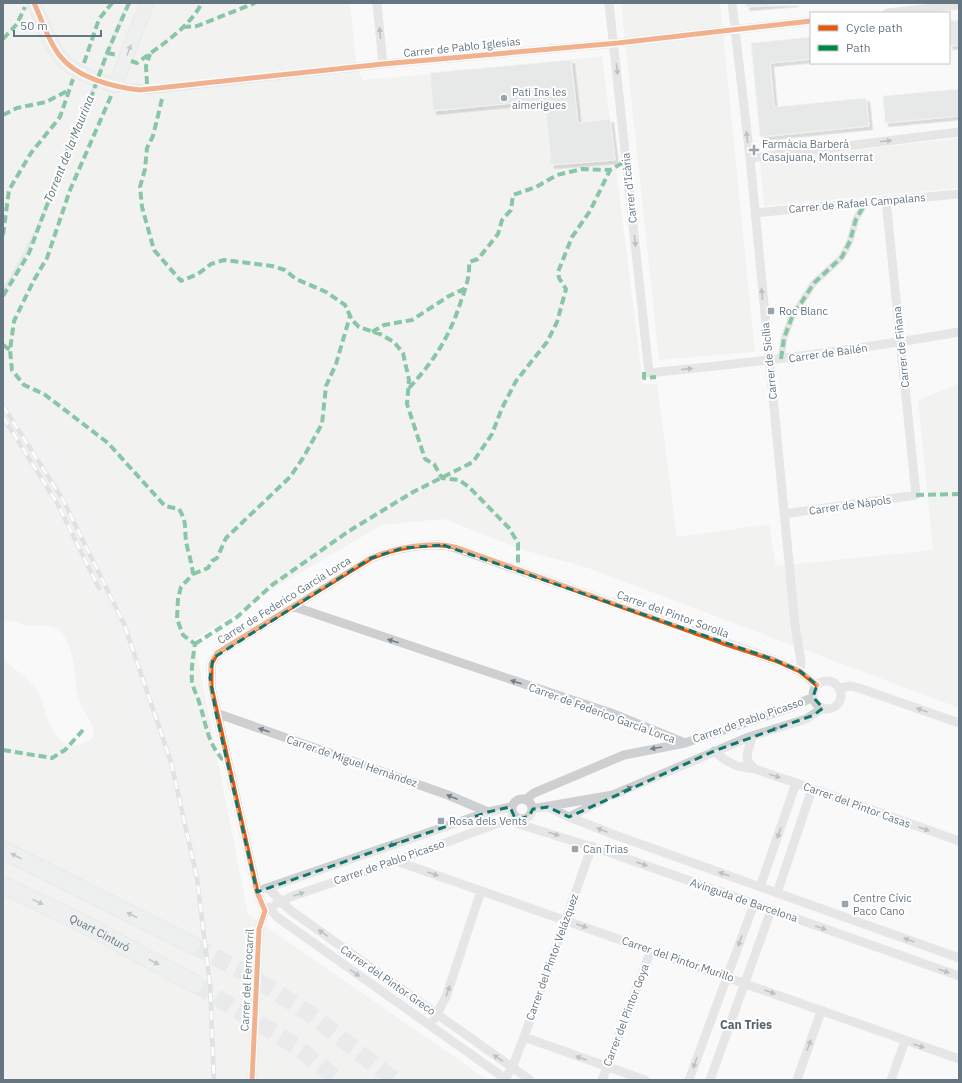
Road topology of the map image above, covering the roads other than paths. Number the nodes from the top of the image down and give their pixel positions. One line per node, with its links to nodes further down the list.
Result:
1 (34, 3): 12 (main road)
2 (147, 3): 12 (main road, one-way to 2)
3 (377, 3): 11 (street, one-way to 3)
4 (609, 3): 10 (street, Carrer d'Icària)
5 (732, 3): 9 (street, Carrer de Sicília)
6 (959, 5): 7 (street)
7 (896, 12)
8 (810, 21): 9 (street, Carrer de Pablo Iglesias)
9 (734, 29): 10 (street, Carrer de Pablo Iglesias); 14 (street, Carrer de Sicília, one-way to 9)
10 (612, 42): 11 (street, Carrer de Pablo Iglesias); 23 (street, Carrer d'Icària, one-way to 23)
11 (383, 64): 12 (street, Carrer de Pablo Iglesias)
12 (112, 85)
13 (959, 132): 14 (street, one-way to 13)
14 (750, 158): 18 (street, Carrer de Sicília)
15 (959, 194): 16 (street, Carrer de Rafael Campalans)
16 (886, 200): 17 (street, Carrer de Rafael Campalans); 20 (street, Carrer de Fiñana)
17 (866, 202): 18 (street, Carrer de Rafael Campalans); 21 (street)
18 (755, 213): 22 (street, Carrer de Sicília, one-way to 18)
19 (959, 332): 20 (street, Carrer de Bailén)
20 (900, 342): 21 (street, Carrer de Bailén); 24 (street, Carrer de Fiñana)
21 (781, 359): 22 (street, Carrer de Bailén)
22 (768, 361): 23 (street, Carrer de Bailén, one-way to 22); 25 (street, Carrer de Sicília)
23 (648, 374)
24 (916, 495): 25 (street, Carrer de Nàpols)
25 (784, 514): 28 (street, Carrer de Sicília)
26 (518, 570): 27 (street, Carrer de Federico García Lorca); 28 (street, Carrer del Pintor Sorolla)
27 (292, 606): 33 (street, Carrer de Federico García Lorca); 36 (street, Carrer de Federico García Lorca, one-way to 27)
28 (800, 671): 29 (street, Carrer del Pintor Sorolla)
29 (817, 685): 30 (street); 31 (street)
30 (839, 688): 32 (street); 34 (street, one-way to 30)
31 (813, 697): 32 (street); 36 (street, Carrer de Pablo Picasso)
32 (823, 708): 35 (street, Carrer de Pablo Picasso, one-way to 32)
33 (216, 713): 46 (street, Carrer de Miguel Hernàndez, one-way to 33); 55 (street, Carrer de Federico García Lorca)
34 (959, 723)
35 (752, 736): 37 (street, Carrer de Pablo Picasso); 38 (street)
36 (685, 743): 42 (street, Carrer de Pablo Picasso, one-way to 42)
37 (714, 751): 38 (street, Carrer del Pintor Casas); 41 (street, Carrer de Pablo Picasso, one-way to 37)
38 (755, 769): 39 (street, Carrer del Pintor Casas, one-way to 39)
39 (796, 783): 40 (street, Carrer del Pintor Casas); 57 (street, one-way to 57)
40 (812, 789): 50 (street, Carrer del Pintor Casas, one-way to 50); 59 (street)
41 (613, 795): 44 (street, Carrer de Pablo Picasso); 47 (street, Carrer de Pablo Picasso)
42 (526, 799): 43 (street); 45 (street)
43 (511, 807): 46 (street, Carrer de Pablo Picasso); 49 (street)
44 (548, 807): 45 (street, Carrer de Pablo Picasso); 47 (street, Avinguda de Barcelona)
45 (532, 809): 49 (street)
46 (488, 812): 56 (street, Carrer de Pablo Picasso, one-way to 56)
47 (569, 817): 57 (street, Avinguda de Barcelona, one-way to 47)
48 (506, 820): 49 (street, Avinguda de Barcelona); 49 (street, Carrer de Pablo Picasso); 53 (street, Carrer de Pablo Picasso)
49 (522, 820): 51 (street, Avinguda de Barcelona, one-way to 51)
50 (959, 841)
51 (592, 846): 61 (street, Avinguda de Barcelona, one-way to 61); 64 (street, Carrer del Pintor Velázquez)
52 (3, 850): 65 (highway, one-way to 52)
53 (396, 861): 58 (street, Carrer del Pintor Murillo, one-way to 58); 60 (street, Carrer de Pablo Picasso, one-way to 53)
54 (3, 885): 71 (highway, Quart Cinturó, one-way to 71)
55 (256, 887): 56 (street, Carrer de Pablo Picasso); 62 (street)
56 (268, 888): 60 (street, Carrer del Pintor Greco)
57 (760, 888): 59 (street, Avinguda de Barcelona)
58 (481, 891): 64 (street, Carrer del Pintor Murillo); 73 (street, one-way to 58)
59 (777, 893): 67 (street, Avinguda de Barcelona, one-way to 59)
60 (280, 902): 62 (street, Carrer de Pablo Picasso); 73 (street, Carrer del Pintor Greco, one-way to 60)
61 (754, 904): 63 (street, Avinguda de Barcelona); 69 (street, one-way to 69)
62 (267, 909): 74 (street, Carrer del Pintor Greco, one-way to 74); 80 (street, Carrer del Ferrocarril, bridge)
63 (771, 910): 68 (street, Avinguda de Barcelona, one-way to 68); 70 (street)
64 (566, 920): 66 (street, Carrer del Pintor Murillo, one-way to 66); 75 (street, Carrer del Pintor Velázquez)
65 (192, 945)
66 (651, 950): 69 (street, Carrer del Pintor Murillo); 78 (street, Carrer del Pintor Goya)
67 (959, 958)
68 (959, 976)
69 (727, 977): 70 (street, Carrer del Pintor Murillo); 85 (street, one-way to 85)
70 (745, 983): 72 (street, Carrer del Pintor Murillo, one-way to 72); 86 (street)
71 (195, 984)
72 (821, 1011): 76 (street, Carrer del Pintor Murillo); 87 (street, one-way to 72)
73 (437, 1014): 74 (street); 79 (street, Carrer del Pintor Greco, one-way to 73)
74 (430, 1026): 81 (street, Carrer del Pintor Greco)
75 (524, 1037): 78 (street, one-way to 75); 79 (street, Carrer del Pintor Velázquez)
76 (905, 1041): 77 (street, Carrer del Pintor Murillo, one-way to 77); 88 (street)
77 (959, 1059)
78 (607, 1067): 83 (street, Carrer del Pintor Goya); 84 (street)
79 (512, 1068): 81 (street, Carrer del Pintor Greco); 82 (street, Carrer del Pintor Greco)
80 (252, 1079)
81 (506, 1080)
82 (530, 1080)
83 (602, 1080)
84 (645, 1080)
85 (689, 1080)
86 (710, 1080)
87 (797, 1080)
88 (891, 1080)

